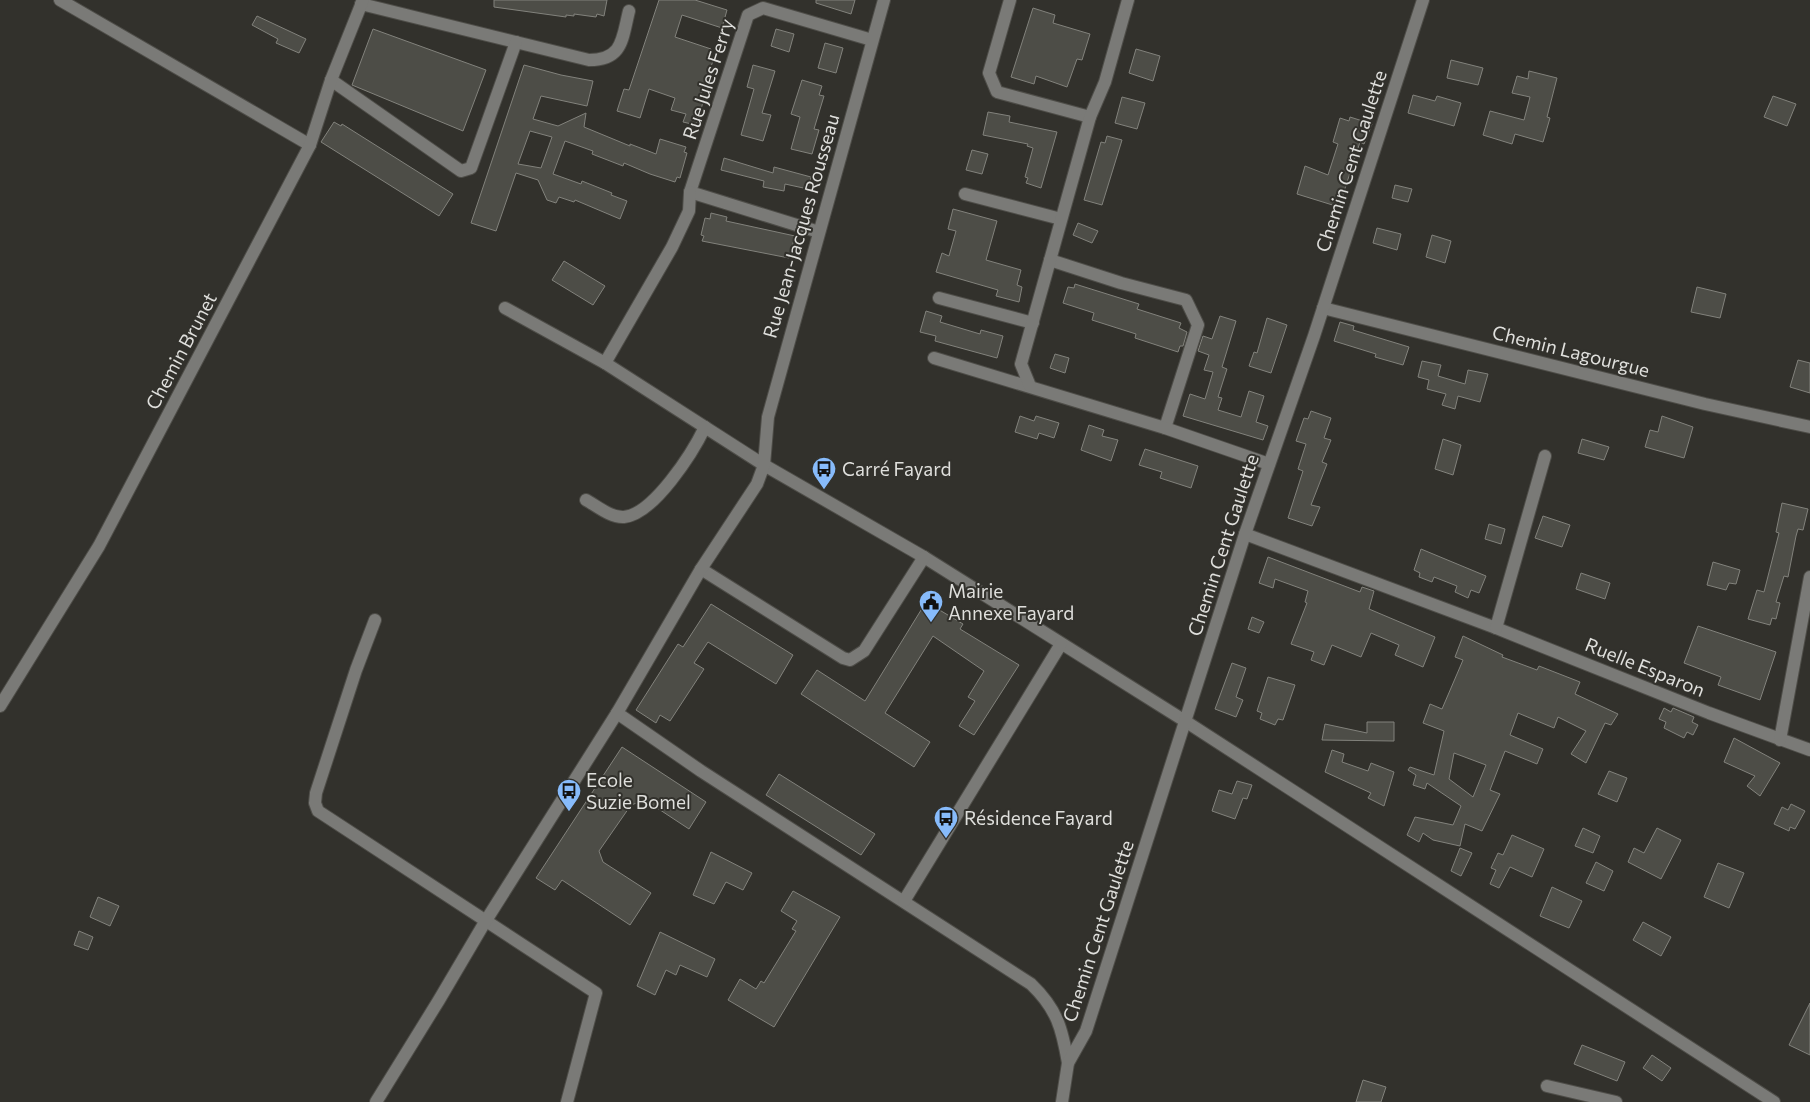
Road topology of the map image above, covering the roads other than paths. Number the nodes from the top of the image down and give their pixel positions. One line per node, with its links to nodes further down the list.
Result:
1 (60, 0): 12 (street)
2 (884, 0): 8 (street, Rue Jean-Jacques Rousseau)
3 (1010, 0): 11 (street)
4 (1128, 0): 11 (street)
5 (1423, 0): 20 (street, Chemin Cent Gaulette)
6 (362, 2): 9 (street); 10 (street, Chemin Brunet)
7 (629, 12): 9 (street)
8 (872, 40): 13 (street, Rue Jules Ferry); 16 (street, Rue Jean-Jacques Rousseau)
9 (516, 42): 10 (street)
10 (331, 80): 12 (street, Chemin Brunet)
11 (1090, 116): 15 (street)
12 (310, 145): 39 (street, Chemin Brunet)
13 (690, 192): 16 (street); 23 (street, Rue Jules Ferry)
14 (964, 194): 15 (street)
15 (1061, 219): 17 (street)
16 (819, 232): 29 (street, Rue Jean-Jacques Rousseau)
17 (1050, 260): 21 (street); 27 (street)
18 (938, 298): 21 (street)
19 (505, 308): 23 (street)
20 (1323, 308): 26 (street, Chemin Lagourgue); 30 (street, Chemin Cent Gaulette)
21 (1033, 323): 24 (street)
22 (934, 358): 24 (street)
23 (605, 363): 25 (street)
24 (1030, 386): 27 (street)
25 (705, 427): 29 (street); 31 (street)
26 (1810, 427)
27 (1165, 428): 30 (street)
28 (1545, 456): 37 (street)
29 (764, 464): 33 (street); 34 (street, Rue Jean-Jacques Rousseau)
30 (1269, 464): 32 (street, Chemin Cent Gaulette)
31 (586, 500)
32 (1245, 534): 37 (street, Ruelle Esparon); 41 (street, Chemin Cent Gaulette)
33 (924, 556): 34 (street); 38 (street)
34 (701, 569): 40 (street, Rue Jean-Jacques Rousseau)
35 (1810, 577): 42 (street)
36 (375, 620): 45 (street)
37 (1496, 628): 42 (street, Ruelle Esparon)
38 (1061, 644): 41 (street); 44 (street)
39 (0, 705)
40 (617, 713): 44 (street); 45 (street, Rue Jean-Jacques Rousseau)
41 (1185, 721): 46 (street, Chemin Cent Gaulette); 52 (street)
42 (1780, 740): 43 (street, Ruelle Esparon)
43 (1810, 750)
44 (904, 902): 46 (street)
45 (485, 922): 48 (street, Rue Jean-Jacques Rousseau); 49 (street)
46 (1068, 1063): 50 (street, Chemin Cent Gaulette)
47 (1548, 1086): 51 (street)
48 (376, 1102)
49 (567, 1102)
50 (1062, 1102)
51 (1616, 1102)
52 (1774, 1102)

